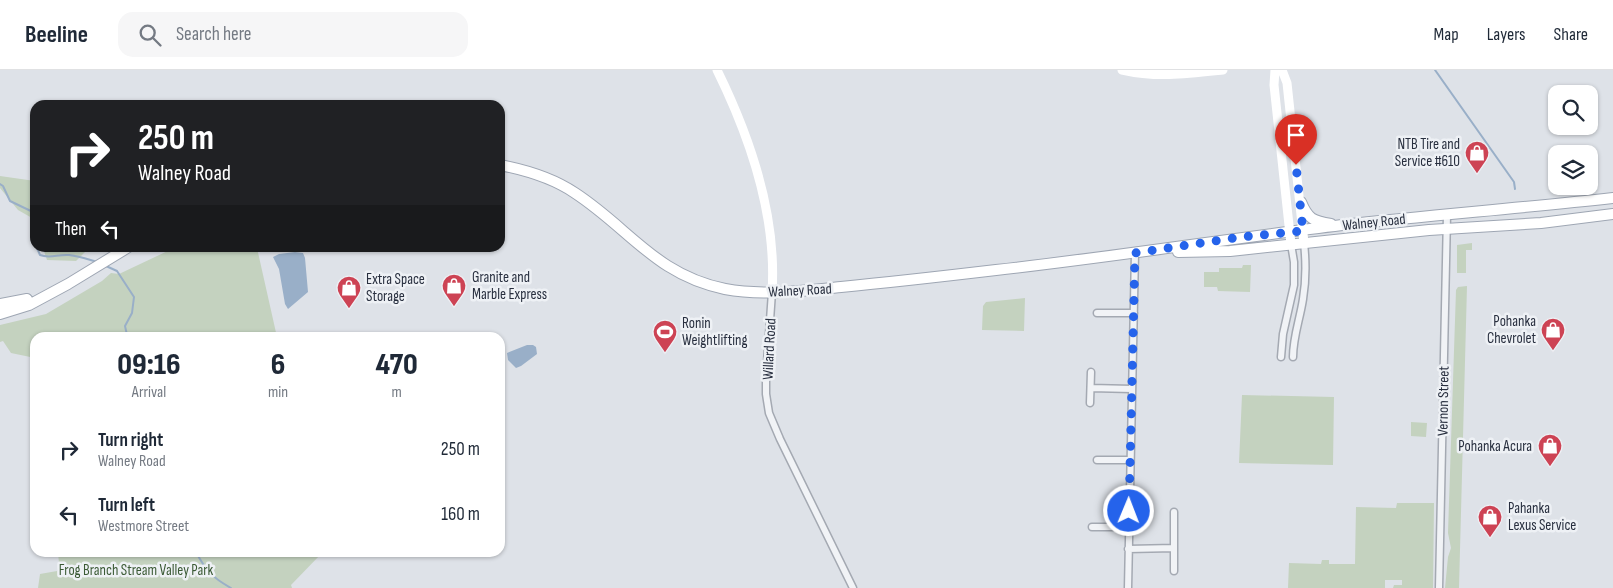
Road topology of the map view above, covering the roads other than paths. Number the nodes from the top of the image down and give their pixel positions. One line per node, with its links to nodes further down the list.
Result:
1 (716, 70): 20 (street, Willard Road)
2 (1122, 70): 3 (street)
3 (1223, 70)
4 (1275, 70): 14 (street)
5 (1282, 70): 8 (street)
6 (505, 166): 20 (main road, Walney Road)
7 (1613, 198): 10 (main road, Walney Road)
8 (1301, 202): 11 (main road); 13 (street)
9 (1613, 214): 12 (main road, Walney Road)
10 (1447, 215): 11 (main road, Walney Road); 12 (street, Vernon Street)
11 (1340, 225): 13 (main road, Walney Road)
12 (1447, 229): 15 (main road, Walney Road); 41 (street, Vernon Street)
13 (1303, 231): 14 (main road, Walney Road); 15 (street)
14 (1290, 232): 16 (street); 18 (main road, Walney Road)
15 (1304, 243): 16 (main road, Walney Road); 26 (street)
16 (1291, 244): 18 (main road, Walney Road); 25 (street)
17 (119, 252): 19 (main road)
18 (1135, 253): 20 (main road, Walney Road); 23 (street)
19 (54, 290): 21 (main road); 24 (main road)
20 (772, 292): 39 (street, Willard Road)
21 (0, 304)
22 (1097, 313): 23 (street)
23 (1134, 313): 29 (street)
24 (0, 314)
25 (1281, 357)
26 (1292, 357)
27 (1091, 372): 28 (street)
28 (1091, 388): 29 (street); 30 (street)
29 (1132, 389): 32 (street)
30 (1090, 403)
31 (1097, 460): 32 (street)
32 (1130, 460): 35 (street)
33 (1174, 512): 36 (street)
34 (1092, 527): 35 (street)
35 (1129, 528): 37 (street)
36 (1174, 548): 37 (street); 38 (street)
37 (1128, 549): 40 (street)
38 (1174, 571)
39 (852, 588)
40 (1128, 588)
41 (1439, 588)

